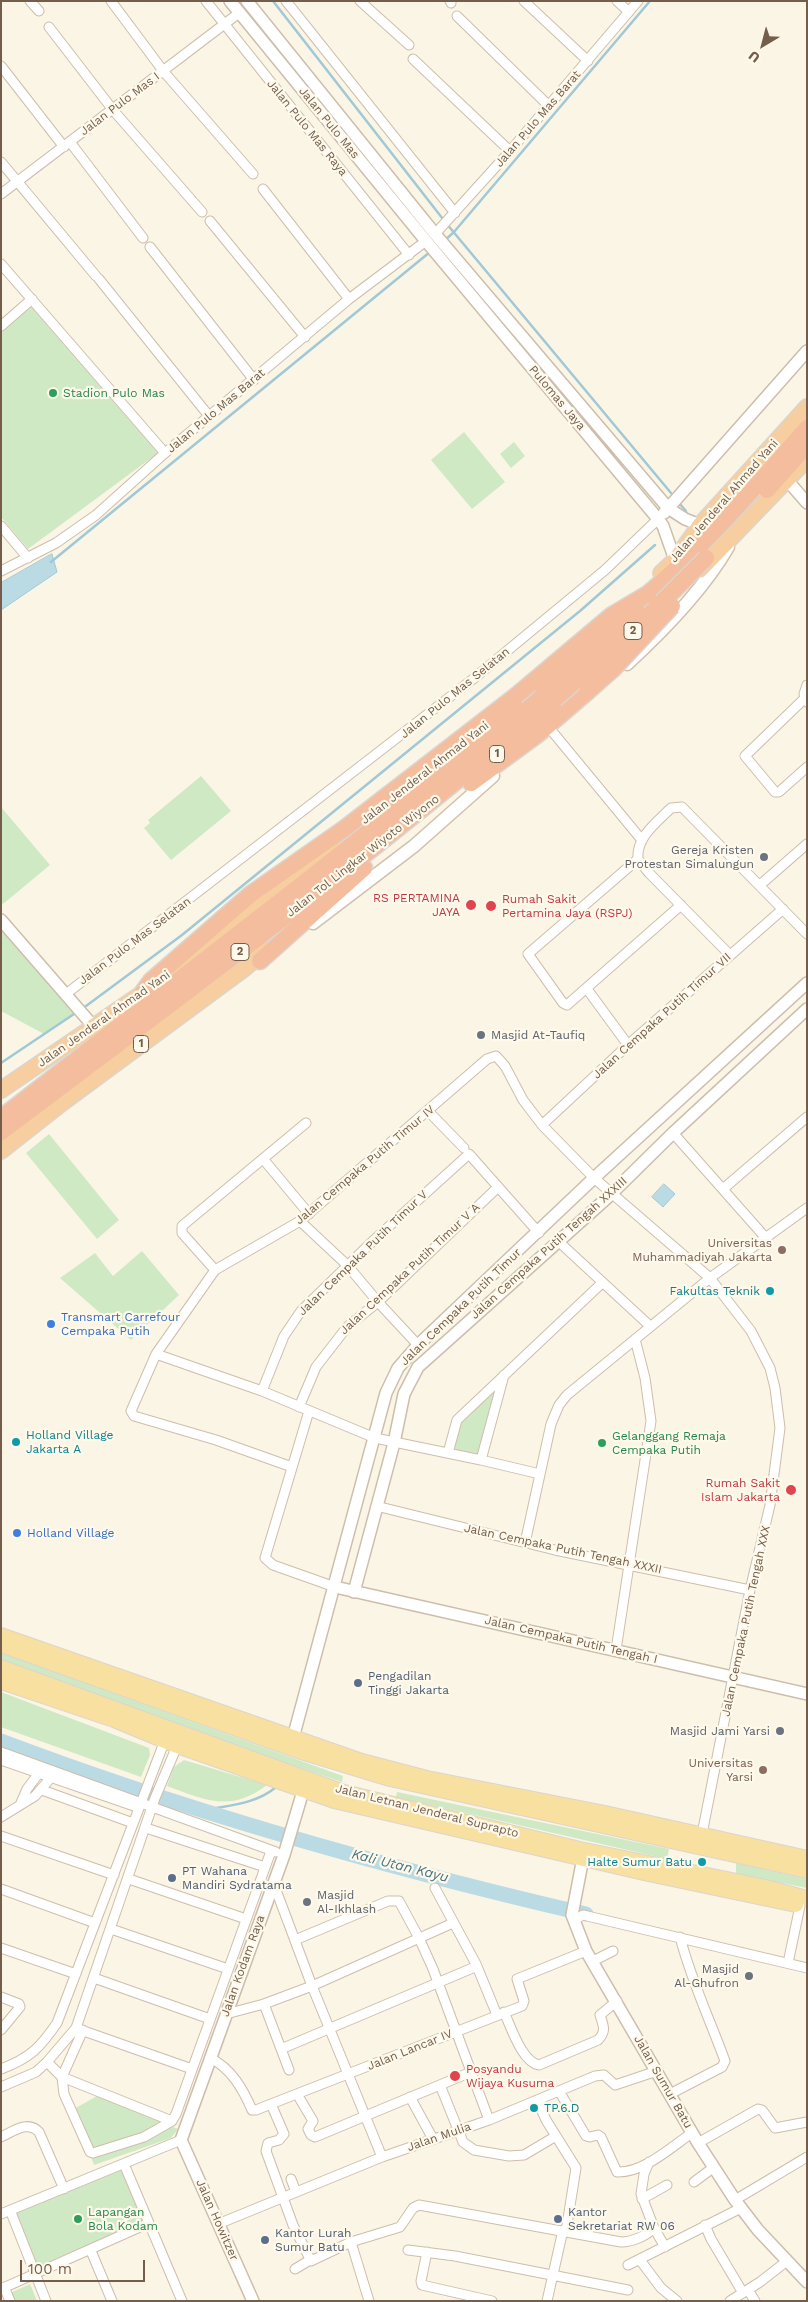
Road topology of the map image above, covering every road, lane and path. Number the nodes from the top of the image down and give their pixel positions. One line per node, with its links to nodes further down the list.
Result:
1 (30, 1): 11 (street)
2 (111, 1): 21 (street)
3 (206, 1): 15 (street, Jalan Pulo Mas Raya)
4 (230, 1): 13 (street, Jalan Pulo Mas)
5 (247, 1): 35 (street, Jalan Pulo Mas)
6 (286, 1): 32 (street)
7 (360, 1): 17 (street)
8 (524, 1): 19 (street)
9 (617, 1): 12 (street)
10 (638, 1): 12 (street, Jalan Pulo Mas Barat)
11 (38, 12)
12 (629, 12): 19 (street, Jalan Pulo Mas Barat)
13 (238, 14): 15 (street, Jalan Pulo Mas I); 35 (street, Jalan Pulo Mas)
14 (457, 16): 22 (street)
15 (225, 25): 21 (street, Jalan Pulo Mas I); 37 (street, Jalan Pulo Mas Raya)
16 (49, 27): 23 (street)
17 (409, 45)
18 (412, 59): 25 (street)
19 (588, 61): 22 (street, Jalan Pulo Mas Barat)
20 (1, 66): 24 (street)
21 (164, 72): 23 (street, Jalan Pulo Mas I); 27 (street)
22 (549, 106): 25 (street, Jalan Pulo Mas Barat)
23 (113, 110): 24 (street, Jalan Pulo Mas I); 31 (street)
24 (67, 145): 28 (street, Jalan Pulo Mas I); 34 (street)
25 (510, 151): 32 (street, Jalan Pulo Mas Barat)
26 (1, 162): 28 (street)
27 (253, 174)
28 (18, 182): 30 (street, Jalan Pulo Mas I); 47 (street)
29 (263, 189): 41 (street)
30 (1, 194)
31 (202, 212)
32 (453, 216): 35 (street, Jalan Pulo Mas Barat)
33 (210, 221): 43 (street)
34 (143, 238)
35 (431, 238): 37 (street, Jalan Pulo Mas Barat); 38 (street, Pulomas Jaya)
36 (150, 247): 45 (street)
37 (412, 253): 41 (street, Jalan Pulo Mas Barat)
38 (445, 254): 54 (street, Pulomas Jaya); 55 (street, Pulomas Jaya)
39 (1, 264): 40 (street)
40 (32, 299): 42 (street); 50 (street)
41 (349, 300): 43 (street, Jalan Pulo Mas Barat)
42 (1, 326)
43 (305, 337): 45 (street, Jalan Pulo Mas Barat)
44 (807, 351): 54 (street, Jalan Pulo Mas Selatan)
45 (254, 380): 47 (street, Jalan Pulo Mas Barat)
46 (807, 407): 56 (highway, Jalan Jenderal Ahmad Yani / 1)
47 (209, 416): 50 (street, Jalan Pulo Mas Barat)
48 (807, 428): 63 (highway, 2)
49 (807, 445): 60 (highway, 2)
50 (165, 453): 59 (street, Jalan Pulo Mas Barat)
51 (807, 459): 52 (highway, 1)
52 (787, 480): 53 (street); 58 (highway, 1)
53 (807, 504)
54 (671, 511): 55 (street, Jalan Pulo Mas Selatan); 56 (street, Pulomas Jaya)
55 (661, 523): 61 (street, Pulomas Jaya); 85 (street, Jalan Pulo Mas Selatan)
56 (700, 525): 61 (highway, Jalan Jenderal Ahmad Yani / 1)
57 (1, 526): 59 (street)
58 (736, 533): 65 (highway, 1); 70 (main road, 1)
59 (28, 558): 62 (street, Jalan Pulo Mas Barat)
60 (706, 558): 81 (highway, bridge); 96 (highway, Jalan Tol Lingkar Wiyoto Wiyono / 2, bridge)
61 (674, 560): 64 (highway, Jalan Jenderal Ahmad Yani / 1)
62 (1, 571)
63 (648, 594): 84 (highway, bridge); 93 (highway, Jalan Tol Lingkar Wiyoto Wiyono / 2, bridge)
64 (616, 618): 65 (highway); 66 (highway, Jalan Jenderal Ahmad Yani / 1)
65 (635, 636): 67 (highway, 1)
66 (579, 650): 67 (highway); 84 (highway, Jalan Jenderal Ahmad Yani / 1)
67 (596, 670): 81 (highway, 1)
68 (807, 685): 69 (street)
69 (805, 700): 71 (street)
70 (550, 730): 72 (street); 81 (main road, 1)
71 (807, 767)
72 (641, 839): 74 (street); 75 (street)
73 (807, 844): 75 (street)
74 (638, 858): 76 (street); 83 (street)
75 (760, 885): 77 (street)
76 (681, 905): 80 (street); 83 (street)
77 (783, 909): 79 (street); 80 (street, Jalan Cempaka Putih Timur VII)
78 (1, 920): 85 (street)
79 (807, 934)
80 (730, 955): 88 (street, Jalan Cempaka Putih Timur VII)
81 (254, 963): 98 (highway, 1)
82 (807, 983): 101 (street, Jalan Cempaka Putih Timur)
83 (587, 989): 88 (street)
84 (143, 992): 87 (highway, Jalan Jenderal Ahmad Yani / 1)
85 (67, 996): 87 (street)
86 (807, 1009): 97 (street, Jalan Cempaka Putih Tengah XXXIII)
87 (92, 1024): 90 (highway, Jalan Jenderal Ahmad Yani / 1)
88 (628, 1045): 95 (street, Jalan Cempaka Putih Timur VII)
89 (494, 1056): 91 (street, Jalan Cempaka Putih Timur IV); 95 (street, Jalan Cempaka Putih Tengah XXX)
90 (1, 1090)
91 (428, 1112): 99 (street); 106 (street, Jalan Cempaka Putih Timur IV)
92 (807, 1117): 103 (street)
93 (1, 1118)
94 (306, 1124): 100 (street)
95 (542, 1125): 101 (street, Jalan Cempaka Putih Tengah XXX)
96 (1, 1132)
97 (673, 1133): 103 (street); 104 (street, Jalan Cempaka Putih Tengah XXXIII)
98 (1, 1151)
99 (467, 1151): 102 (street); 111 (street, Jalan Cempaka Putih Timur V)
100 (264, 1160): 106 (street); 112 (street)
101 (596, 1180): 104 (street, Jalan Cempaka Putih Tengah XXX); 108 (street, Jalan Cempaka Putih Timur)
102 (497, 1188): 108 (street); 115 (street, Jalan Cempaka Putih Timur V A)
103 (723, 1189): 109 (street)
104 (609, 1192): 110 (street, Jalan Cempaka Putih Tengah XXXIII); 113 (street, Jalan Cempaka Putih Tengah XXX)
105 (807, 1208): 109 (street)
106 (309, 1214): 107 (street, Jalan Cempaka Putih Timur IV)
107 (300, 1221): 111 (street); 112 (street, Jalan Cempaka Putih Timur IV)
108 (539, 1233): 118 (street, Jalan Cempaka Putih Timur)
109 (765, 1237): 113 (street)
110 (558, 1241): 114 (street); 125 (street, Jalan Cempaka Putih Tengah XXXIII)
111 (347, 1266): 115 (street); 121 (street, Jalan Cempaka Putih Timur V)
112 (215, 1270): 119 (street, Jalan Cempaka Putih Timur IV)
113 (710, 1278): 116 (street); 134 (street, Jalan Cempaka Putih Tengah XXX)
114 (602, 1283): 116 (street); 120 (street)
115 (378, 1302): 118 (street); 122 (street, Jalan Cempaka Putih Timur V A)
116 (650, 1326): 117 (street)
117 (635, 1339): 129 (street); 132 (street)
118 (418, 1345): 124 (street, Jalan Cempaka Putih Timur)
119 (156, 1354): 121 (street); 128 (street, Jalan Cempaka Putih Timur IV)
120 (504, 1375): 126 (street); 127 (street)
121 (262, 1391): 122 (street)
122 (299, 1406): 123 (street)
123 (309, 1411): 124 (street); 128 (street)
124 (377, 1439): 125 (street); 133 (street, Jalan Cempaka Putih Timur)
125 (392, 1443): 126 (street); 130 (street, Jalan Cempaka Putih Tengah XXXIII)
126 (448, 1453): 127 (street)
127 (481, 1460): 129 (street)
128 (292, 1467): 133 (street)
129 (540, 1474): 131 (street)
130 (376, 1506): 131 (street, Jalan Cempaka Putih Tengah XXXII); 133 (street, Jalan Cempaka Putih Tengah XXXIII)
131 (526, 1543): 132 (street, Jalan Cempaka Putih Tengah XXXII)
132 (629, 1564): 134 (street, Jalan Cempaka Putih Tengah XXXII); 137 (street)
133 (344, 1589): 137 (street, Jalan Cempaka Putih Tengah I); 144 (street, Jalan Cempaka Putih Timur)
134 (750, 1590): 139 (street, Jalan Cempaka Putih Tengah XXX)
135 (1, 1635): 141 (main road)
136 (1, 1645): 143 (main road, Jalan Letnan Jenderal Suprapto)
137 (616, 1650): 139 (street, Jalan Cempaka Putih Tengah I)
138 (1, 1667): 149 (main road, Jalan Letnan Jenderal Suprapto)
139 (734, 1676): 142 (street, Jalan Cempaka Putih Tengah I); 163 (street, Jalan Cempaka Putih Tengah XXX)
140 (1, 1682): 145 (main road, Jalan Letnan Jenderal Suprapto)
141 (156, 1690): 143 (main road); 144 (main road)
142 (807, 1694)
143 (169, 1705): 151 (main road, Jalan Letnan Jenderal Suprapto)
144 (293, 1738): 158 (main road)
145 (171, 1743): 149 (main road, Jalan Letnan Jenderal Suprapto); 154 (street); 157 (street)
146 (1, 1752): 148 (street)
147 (1, 1760): 148 (street)
148 (42, 1770): 150 (street); 155 (street)
149 (272, 1772): 153 (main road, Jalan Letnan Jenderal Suprapto); 156 (main road, Jalan Letnan Jenderal Suprapto)
150 (54, 1774): 152 (street); 154 (street)
151 (400, 1781): 156 (main road); 160 (main road, Jalan Letnan Jenderal Suprapto)
152 (42, 1790): 155 (street); 161 (street)
153 (304, 1792): 166 (main road, Jalan Letnan Jenderal Suprapto); 168 (street, Jalan Kodam Raya)
154 (141, 1801): 157 (street); 161 (street)
155 (20, 1805): 159 (street)
156 (394, 1805): 164 (main road, Jalan Letnan Jenderal Suprapto)
157 (155, 1807): 162 (street); 167 (street)
158 (575, 1808): 160 (main road); 163 (main road)
159 (1, 1817)
160 (556, 1817): 172 (main road, Jalan Letnan Jenderal Suprapto)
161 (133, 1823): 173 (street)
162 (146, 1828): 171 (street); 174 (street)
163 (702, 1834): 169 (main road)
164 (524, 1835): 166 (main road); 176 (main road, Jalan Letnan Jenderal Suprapto)
165 (1, 1836): 173 (street)
166 (536, 1848): 170 (main road, Jalan Letnan Jenderal Suprapto)
167 (271, 1851): 168 (street); 171 (street)
168 (284, 1855): 175 (street, Jalan Kodam Raya)
169 (801, 1857): 172 (main road)
170 (583, 1858): 179 (main road, Jalan Letnan Jenderal Suprapto); 181 (street)
171 (265, 1867): 182 (street)
172 (807, 1871)
173 (114, 1875): 184 (street)
174 (129, 1879): 182 (street); 185 (street)
175 (273, 1882): 188 (street); 206 (street, Jalan Kodam Raya)
176 (760, 1886): 179 (main road); 180 (main road, Jalan Letnan Jenderal Suprapto)
177 (435, 1888): 183 (street)
178 (1, 1889): 184 (street)
179 (747, 1893): 180 (main road, Jalan Letnan Jenderal Suprapto)
180 (805, 1904): 195 (street)
181 (573, 1917): 186 (street); 192 (street, Jalan Sumur Batu)
182 (246, 1919): 198 (street)
183 (454, 1922): 187 (street); 196 (street)
184 (95, 1924): 189 (street)
185 (111, 1928): 191 (street); 198 (street)
186 (680, 1937): 195 (street); 227 (street)
187 (420, 1938): 188 (street); 201 (street); 202 (street)
188 (295, 1940): 202 (street)
189 (88, 1944): 191 (street); 199 (street)
190 (1, 1948): 199 (street)
191 (104, 1949): 200 (street)
192 (586, 1950): 194 (street, Jalan Sumur Batu); 207 (street, Jalan Lancar IV)
193 (613, 1951): 194 (street)
194 (593, 1961): 204 (street, Jalan Sumur Batu)
195 (788, 1962): 197 (street)
196 (475, 1967): 201 (street); 207 (street)
197 (807, 1968)
198 (228, 1969): 208 (street)
199 (76, 1974): 216 (street)
200 (94, 1978): 208 (street); 210 (street)
201 (437, 1983): 209 (street); 212 (street)
202 (312, 1986): 205 (street); 209 (street)
203 (1, 1998): 211 (street)
204 (617, 2002): 207 (street); 219 (street, Jalan Sumur Batu)
205 (264, 2004): 206 (street); 213 (street)
206 (226, 2014): 214 (street, Jalan Kodam Raya)
207 (500, 2014): 212 (street, Jalan Lancar IV)
208 (210, 2019): 217 (street)
209 (330, 2027): 213 (street); 221 (street)
210 (79, 2029): 215 (street); 217 (street); 222 (street)
211 (1, 2030)
212 (456, 2032): 220 (street); 221 (street, Jalan Lancar IV)
213 (281, 2049): 218 (street)
214 (210, 2058): 230 (street, Jalan Lancar IV); 240 (street, Jalan Kodam Raya)
215 (48, 2062): 222 (street); 224 (street)
216 (2, 2066)
217 (192, 2069): 233 (street)
218 (289, 2070)
219 (657, 2071): 225 (street, Jalan Mulia); 227 (street, Jalan Sumur Batu)
220 (471, 2072): 223 (street); 232 (street)
221 (349, 2074): 226 (street, Jalan Lancar IV); 231 (street)
222 (62, 2077): 233 (street); 233 (street)
223 (440, 2085): 228 (street); 235 (street)
224 (1, 2087)
225 (559, 2091): 229 (street, Jalan Mulia); 243 (street)
226 (297, 2094): 230 (street, Jalan Lancar IV); 231 (street)
227 (670, 2094): 238 (street, Jalan Sumur Batu)
228 (410, 2097): 231 (street); 239 (street)
229 (537, 2100): 232 (street, Jalan Mulia); 236 (street)
230 (271, 2104): 251 (street)
231 (364, 2116): 241 (street)
232 (489, 2120): 235 (street, Jalan Mulia)
233 (172, 2121)
234 (807, 2122): 238 (street)
235 (458, 2130): 236 (street); 239 (street, Jalan Mulia)
236 (556, 2136): 259 (street)
237 (1, 2137): 249 (street)
238 (695, 2138): 243 (street); 245 (street, Jalan Sumur Batu)
239 (432, 2139): 241 (street, Jalan Mulia)
240 (181, 2140): 244 (street); 256 (street, Jalan Howitzer)
241 (382, 2157): 250 (street, Jalan Mulia)
242 (807, 2157): 253 (street)
243 (649, 2162): 252 (street)
244 (124, 2164): 249 (street); 255 (street)
245 (714, 2167): 247 (street); 253 (street, Jalan Sumur Batu)
246 (291, 2179): 250 (street)
247 (694, 2182)
248 (667, 2184): 252 (street)
249 (64, 2189): 254 (street)
250 (296, 2192): 251 (street, Jalan Mulia)
251 (282, 2197): 256 (street, Jalan Mulia); 265 (street)
252 (642, 2199): 258 (street)
253 (738, 2204): 257 (street); 267 (street, Jalan Sumur Batu)
254 (6, 2212): 270 (street)
255 (149, 2224): 263 (street); 279 (street)
256 (218, 2224): 280 (street, Jalan Howitzer)
257 (705, 2225): 261 (street); 275 (street)
258 (654, 2228): 259 (street); 261 (street)
259 (564, 2231): 260 (street); 271 (street)
260 (351, 2242): 265 (street); 281 (street)
261 (665, 2247): 266 (street)
262 (408, 2250): 264 (street)
263 (90, 2251): 270 (street); 278 (street)
264 (427, 2252): 271 (street); 282 (street)
265 (310, 2260): 269 (street)
266 (640, 2260): 268 (street); 284 (street)
267 (787, 2261): 272 (street, Jalan Sumur Batu); 275 (street)
268 (628, 2265)
269 (295, 2269)
270 (35, 2274): 273 (street); 277 (street)
271 (552, 2275): 274 (street); 283 (street)
272 (807, 2282)
273 (3, 2288): 276 (street)
274 (628, 2290)
275 (745, 2292): 285 (street); 286 (street)
276 (10, 2301)
277 (46, 2301)
278 (112, 2301)
279 (182, 2301)
280 (253, 2301)
281 (369, 2301)
282 (492, 2301)
283 (547, 2301)
284 (677, 2301)
285 (730, 2301)
286 (755, 2301)

